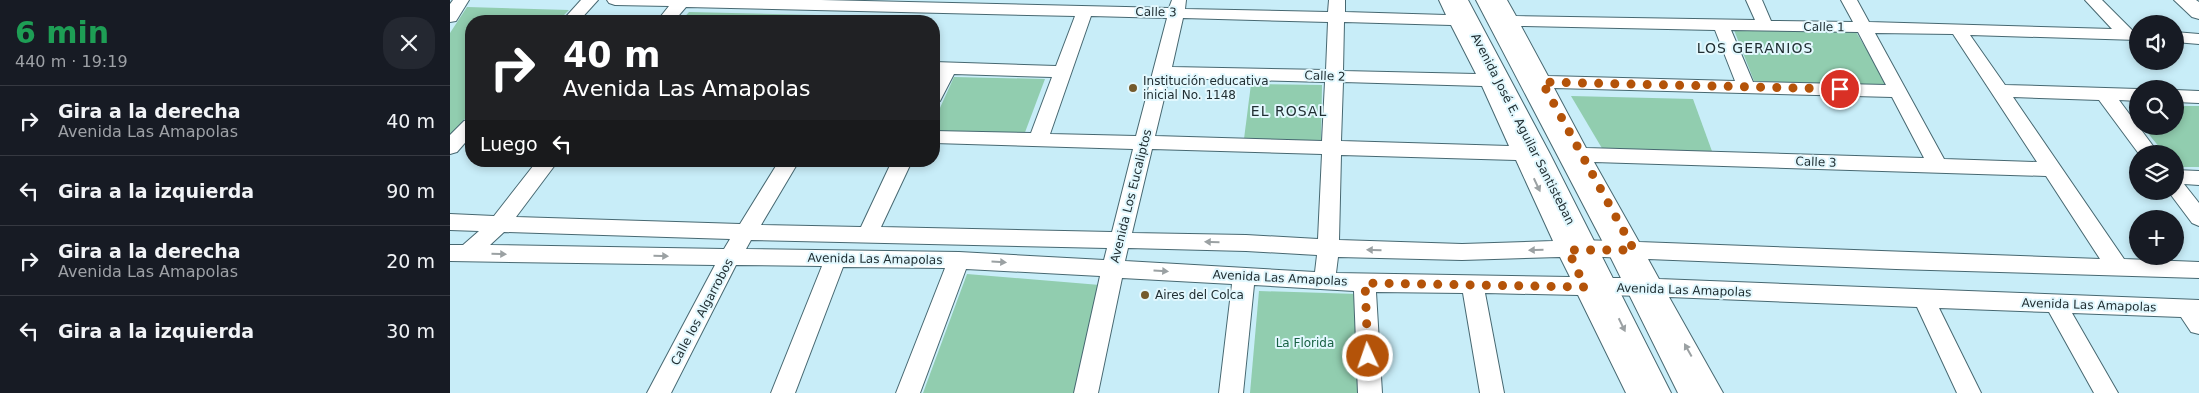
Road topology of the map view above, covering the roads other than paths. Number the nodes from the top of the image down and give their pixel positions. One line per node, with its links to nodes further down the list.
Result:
1 (461, 0): 21 (street)
2 (590, 0): 18 (street)
3 (615, 0): 11 (street, Calle 3)
4 (1447, 0): 16 (street, Avenida José E. Aguilar Santisteban)
5 (1486, 0): 69 (main road, Avenida José E. Aguilar Santisteban)
6 (1499, 0): 22 (street, Avenida José E. Aguilar Santisteban)
7 (1754, 0): 24 (street)
8 (1849, 0): 25 (street)
9 (2093, 0): 27 (street)
10 (2184, 0): 17 (main road)
11 (683, 1): 12 (street, Calle 3); 19 (street)
12 (885, 3): 15 (street, Calle 3); 20 (street)
13 (1178, 6): 14 (street, Calle 3); 15 (street, Calle 3); 33 (street, Avenida Los Eucaliptos)
14 (1337, 8): 16 (street, Calle 3); 34 (street)
15 (1085, 10): 32 (street)
16 (1458, 10): 35 (street, Avenida José E. Aguilar Santisteban); 68 (main road, Avenida José E. Aguilar Santisteban)
17 (2199, 12)
18 (576, 15)
19 (670, 15)
20 (878, 15)
21 (450, 17)
22 (1510, 21): 23 (street, Calle 1); 36 (street, Avenida José E. Aguilar Santisteban)
23 (1721, 25): 24 (street, Calle 1); 37 (street)
24 (1765, 25): 25 (street, Calle 1)
25 (1864, 27): 26 (street, Calle 1); 38 (street)
26 (1958, 29): 28 (street, Calle 1); 39 (street)
27 (2129, 32)
28 (2129, 35)
29 (2184, 37): 30 (street)
30 (2199, 38)
31 (941, 68): 32 (street)
32 (1063, 72): 46 (street)
33 (1162, 72): 34 (street, Calle 2); 47 (street, Avenida Los Eucaliptos)
34 (1334, 76): 35 (street, Calle 2); 50 (street)
35 (1488, 80): 51 (street, Avenida José E. Aguilar Santisteban)
36 (1542, 82): 37 (street); 52 (street, Avenida José E. Aguilar Santisteban)
37 (1746, 87): 38 (street)
38 (1897, 91): 53 (street)
39 (2000, 91): 40 (street); 57 (street)
40 (2104, 94): 41 (street); 48 (street)
41 (2129, 95)
42 (2184, 96): 43 (street)
43 (2199, 97)
44 (465, 131): 49 (street)
45 (940, 137): 46 (street)
46 (1038, 140): 47 (street)
47 (1145, 144): 50 (street); 66 (street, Avenida Los Eucaliptos)
48 (2143, 145)
49 (450, 147)
50 (1332, 148): 51 (street); 67 (street)
51 (1522, 153): 68 (street, Avenida José E. Aguilar Santisteban, one-way to 68)
52 (1580, 155): 53 (street, Calle 3); 69 (street, Avenida José E. Aguilar Santisteban)
53 (1938, 166): 57 (street, Calle 3)
54 (543, 167): 63 (street)
55 (785, 167): 64 (street, Calle los Algarrobos)
56 (899, 167): 65 (street)
57 (2051, 169): 75 (street)
58 (2184, 177): 59 (street)
59 (2199, 178)
60 (2184, 199): 61 (street)
61 (2199, 218)
62 (450, 222): 63 (street, Avenida Las Amapolas)
63 (498, 224): 64 (street, Avenida Las Amapolas); 70 (street)
64 (745, 232): 65 (street, Avenida Las Amapolas); 71 (street, Calle los Algarrobos)
65 (868, 233): 66 (street, Avenida Las Amapolas)
66 (1120, 240): 67 (street, Avenida Las Amapolas, one-way to 66); 74 (street, Avenida Los Eucaliptos)
67 (1328, 248): 68 (street, Avenida Las Amapolas, one-way to 67); 78 (street)
68 (1575, 249): 69 (street, Avenida Las Amapolas); 81 (main road, Avenida José E. Aguilar Santisteban)
69 (1627, 250): 75 (street, Avenida Las Amapolas); 82 (main road, Avenida José E. Aguilar Santisteban)
70 (459, 253): 71 (street, Avenida Las Amapolas, one-way to 71)
71 (730, 258): 72 (street, Avenida Las Amapolas); 86 (street, Calle los Algarrobos)
72 (836, 258): 73 (street, Avenida Las Amapolas); 87 (street)
73 (959, 260): 74 (street, Avenida Las Amapolas, one-way to 74); 88 (street)
74 (1113, 268): 77 (street, Avenida Las Amapolas, one-way to 77); 89 (street, Avenida Los Eucaliptos)
75 (2118, 268): 76 (street, Avenida Las Amapolas)
76 (2199, 270)
77 (1244, 276): 78 (street, Avenida Las Amapolas); 90 (street)
78 (1325, 280): 79 (street, Avenida Las Amapolas)
79 (1365, 283): 80 (street, Avenida Las Amapolas); 91 (street)
80 (1472, 284): 81 (street, Avenida Las Amapolas); 92 (street)
81 (1594, 288): 82 (street, Avenida Las Amapolas); 93 (street, Avenida José E. Aguilar Santisteban); 94 (main road, Avenida José E. Aguilar Santisteban, one-way to 94)
82 (1646, 288): 83 (street, Avenida Las Amapolas); 95 (main road, Avenida José E. Aguilar Santisteban); 96 (street, Avenida José E. Aguilar Santisteban, one-way to 82)
83 (1924, 299): 84 (street, Avenida Las Amapolas); 97 (street)
84 (2055, 303): 85 (street, Avenida Las Amapolas); 98 (street)
85 (2195, 314)
86 (659, 393)
87 (783, 393)
88 (908, 393)
89 (1086, 393)
90 (1231, 393)
91 (1370, 393)
92 (1492, 393)
93 (1638, 393)
94 (1656, 393)
95 (1693, 393)
96 (1711, 393)
97 (1969, 393)
98 (2106, 393)

